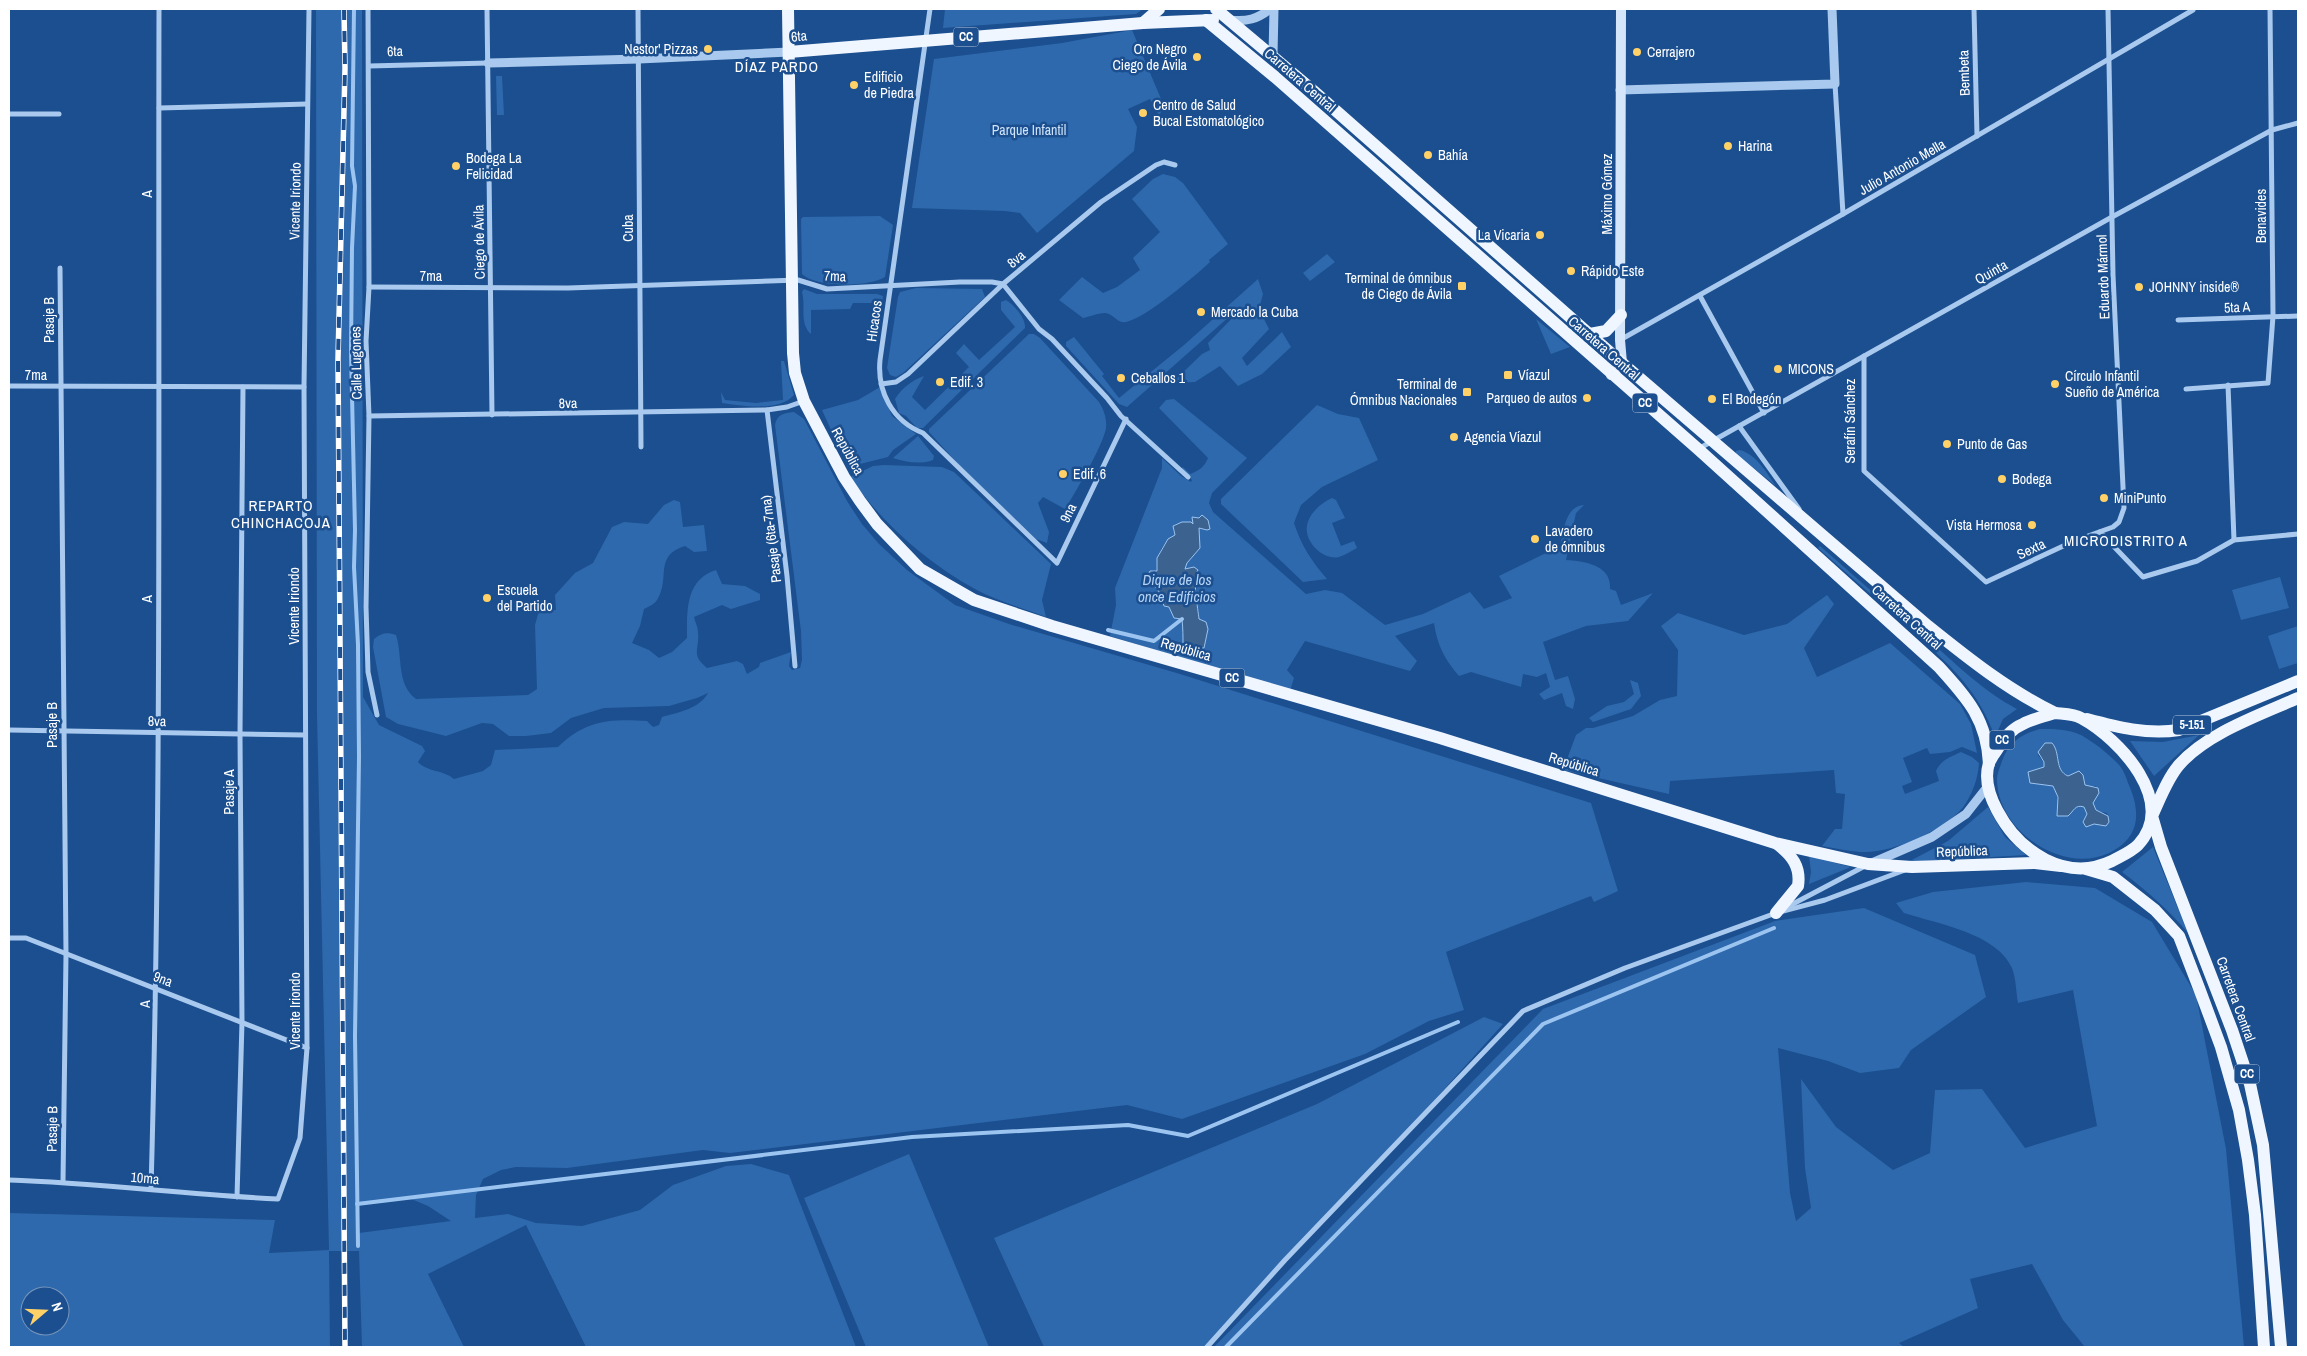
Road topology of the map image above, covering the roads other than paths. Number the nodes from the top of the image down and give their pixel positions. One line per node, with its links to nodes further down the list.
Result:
1 (159, 9): 32 (street, A)
2 (309, 9): 31 (street, Vicente Iriondo)
3 (368, 9): 27 (street, Calle Lugones)
4 (487, 9): 26 (street, Ciego de Ávila)
5 (638, 9): 24 (street, Cuba)
6 (788, 9): 22 (main road, República / CC)
7 (930, 9): 21 (street, Hicacos)
8 (1159, 9): 20 (main road)
9 (1216, 9): 19 (main road, CC)
10 (1270, 9): 19 (street)
11 (1274, 9): 23 (street)
12 (1620, 9): 30 (main road, Máximo Gómez)
13 (1832, 9): 29 (street)
14 (1974, 9): 37 (street, Bembeta)
15 (2108, 9): 25 (street, Eduardo Mármol)
16 (2270, 9): 36 (street, Benavides)
17 (2194, 10): 25 (street, Julio Antonio Mella)
18 (1206, 20): 19 (main road, 6ta); 20 (main road, 6ta); 28 (main road, Carretera Central / CC)
19 (1230, 20): 23 (main road, Carretera Central / CC)
20 (1143, 24): 21 (main road, 6ta / CC)
21 (926, 40): 22 (main road, 6ta / CC); 45 (street, Hicacos)
22 (789, 52): 24 (street, 6ta); 42 (main road, República / CC)
23 (1273, 55): 28 (main road); 53 (main road, Carretera Central / CC)
24 (639, 59): 26 (street, 6ta); 44 (street, Cuba)
25 (2108, 59): 37 (street, Julio Antonio Mella); 40 (street, Eduardo Mármol)
26 (488, 63): 27 (street, 6ta); 47 (street, Ciego de Ávila)
27 (369, 66): 46 (street, Calle Lugones)
28 (1264, 68): 57 (main road, Carretera Central / CC)
29 (1835, 84): 30 (street); 39 (street)
30 (1620, 90): 49 (main road, Máximo Gómez)
31 (307, 104): 32 (street); 64 (street, Vicente Iriondo)
32 (159, 108): 62 (street, A)
33 (9, 114): 34 (street)
34 (59, 114)
35 (2298, 122): 36 (street, Quinta)
36 (2272, 130): 40 (street, Quinta); 50 (street, Benavides)
37 (1978, 136): 39 (street, Julio Antonio Mella)
38 (1175, 165): 43 (street, 8va)
39 (1843, 214): 48 (street, Julio Antonio Mella)
40 (2112, 216): 55 (street, Quinta); 79 (street, Eduardo Mármol)
41 (60, 268): 61 (street, Pasaje B)
42 (791, 281): 44 (street, 7ma); 45 (street, 7ma); 66 (main road, República / CC)
43 (1003, 284): 45 (street, 7ma); 58 (street, 8va); 72 (street)
44 (639, 285): 47 (street, 7ma); 69 (street, Cuba)
45 (891, 286): 58 (street, Hicacos)
46 (369, 287): 47 (street, 7ma); 70 (street, Calle Lugones)
47 (491, 288): 71 (street, Ciego de Ávila)
48 (1700, 296): 54 (street, Julio Antonio Mella); 68 (street)
49 (1621, 315): 53 (main road); 54 (main road, Máximo Gómez)
50 (2273, 316): 51 (street, 5ta A); 52 (street, 5ta A); 59 (street, Benavides)
51 (2298, 316)
52 (2178, 320)
53 (1590, 334): 56 (main road, Carretera Central / CC)
54 (1620, 340): 56 (main road, Máximo Gómez)
55 (1864, 356): 68 (street, Quinta); 83 (street, Serafín Sánchez)
56 (1622, 363): 57 (main road); 74 (main road, Carretera Central / CC)
57 (1611, 375): 76 (main road, Carretera Central / CC)
58 (881, 384): 82 (street, Hicacos)
59 (2228, 385): 65 (street, Benavides); 81 (street)
60 (9, 386): 61 (street, 7ma)
61 (60, 386): 62 (street, 7ma); 93 (street, Pasaje B)
62 (157, 386): 63 (street, 7ma); 94 (street, A)
63 (243, 387): 64 (street, 7ma); 95 (street, Pasaje A)
64 (304, 387): 96 (street, Vicente Iriondo)
65 (2186, 389)
66 (804, 401): 67 (street, 8va); 100 (main road, República / CC)
67 (767, 410): 69 (street, 8va); 84 (street, Pasaje (6ta-7ma))
68 (1764, 412): 73 (street, Quinta)
69 (641, 413): 71 (street, 8va); 75 (street, Cuba)
70 (369, 416): 71 (street, 8va); 89 (street, Calle Lugones)
71 (492, 416)
72 (1126, 419): 77 (street); 82 (street, 9na)
73 (1739, 426): 74 (street, Quinta); 78 (street)
74 (1714, 442): 76 (street, Quinta); 78 (main road, Carretera Central / CC)
75 (641, 447)
76 (1698, 449): 97 (main road, Carretera Central / CC)
77 (1188, 477)
78 (1810, 524): 88 (main road, Carretera Central / CC)
79 (2100, 532): 81 (street); 83 (street, Sexta)
80 (2298, 534): 81 (street)
81 (2234, 540)
82 (1057, 563)
83 (1986, 582)
84 (794, 666)
85 (2298, 681): 87 (main road, 5-151)
86 (2298, 698): 91 (main road, 5-151)
87 (2246, 704): 90 (main road, 5-151); 91 (main road)
88 (2055, 713): 90 (main road, CC); 97 (main road, CC)
89 (377, 716)
90 (2080, 717): 99 (main road, CC)
91 (2253, 718): 99 (main road, 5-151)
92 (9, 730): 93 (street, 8va)
93 (63, 730): 94 (street, 8va); 107 (street, Pasaje B)
94 (159, 732): 95 (street, 8va); 108 (street, A)
95 (240, 734): 96 (street, 8va); 109 (street, Pasaje A)
96 (305, 735): 110 (street, Vicente Iriondo)
97 (1989, 764): 98 (main road, CC)
98 (1988, 786): 101 (street); 102 (main road, CC)
99 (2152, 816): 104 (main road, CC); 118 (main road, Carretera Central / CC)
100 (1775, 842): 101 (main road, República / CC); 105 (main road)
101 (1868, 864): 103 (main road, República / CC); 105 (street)
102 (2061, 866): 103 (main road, República / CC); 104 (main road, CC)
103 (1912, 867): 105 (street)
104 (2086, 869): 117 (main road, CC)
105 (1776, 913): 116 (street)
106 (9, 938): 107 (street, 9na)
107 (66, 955): 108 (street, 9na); 112 (street, Pasaje B)
108 (156, 989): 109 (street, 9na); 113 (street, A)
109 (242, 1022): 110 (street, 9na); 114 (street, Pasaje A)
110 (307, 1048): 115 (street, Vicente Iriondo)
111 (9, 1180): 112 (street, 10ma)
112 (63, 1182): 113 (street, 10ma)
113 (151, 1190): 114 (street, 10ma)
114 (238, 1197): 115 (street, 10ma)
115 (278, 1199)
116 (1206, 1347)
117 (2264, 1347)
118 (2282, 1347)

